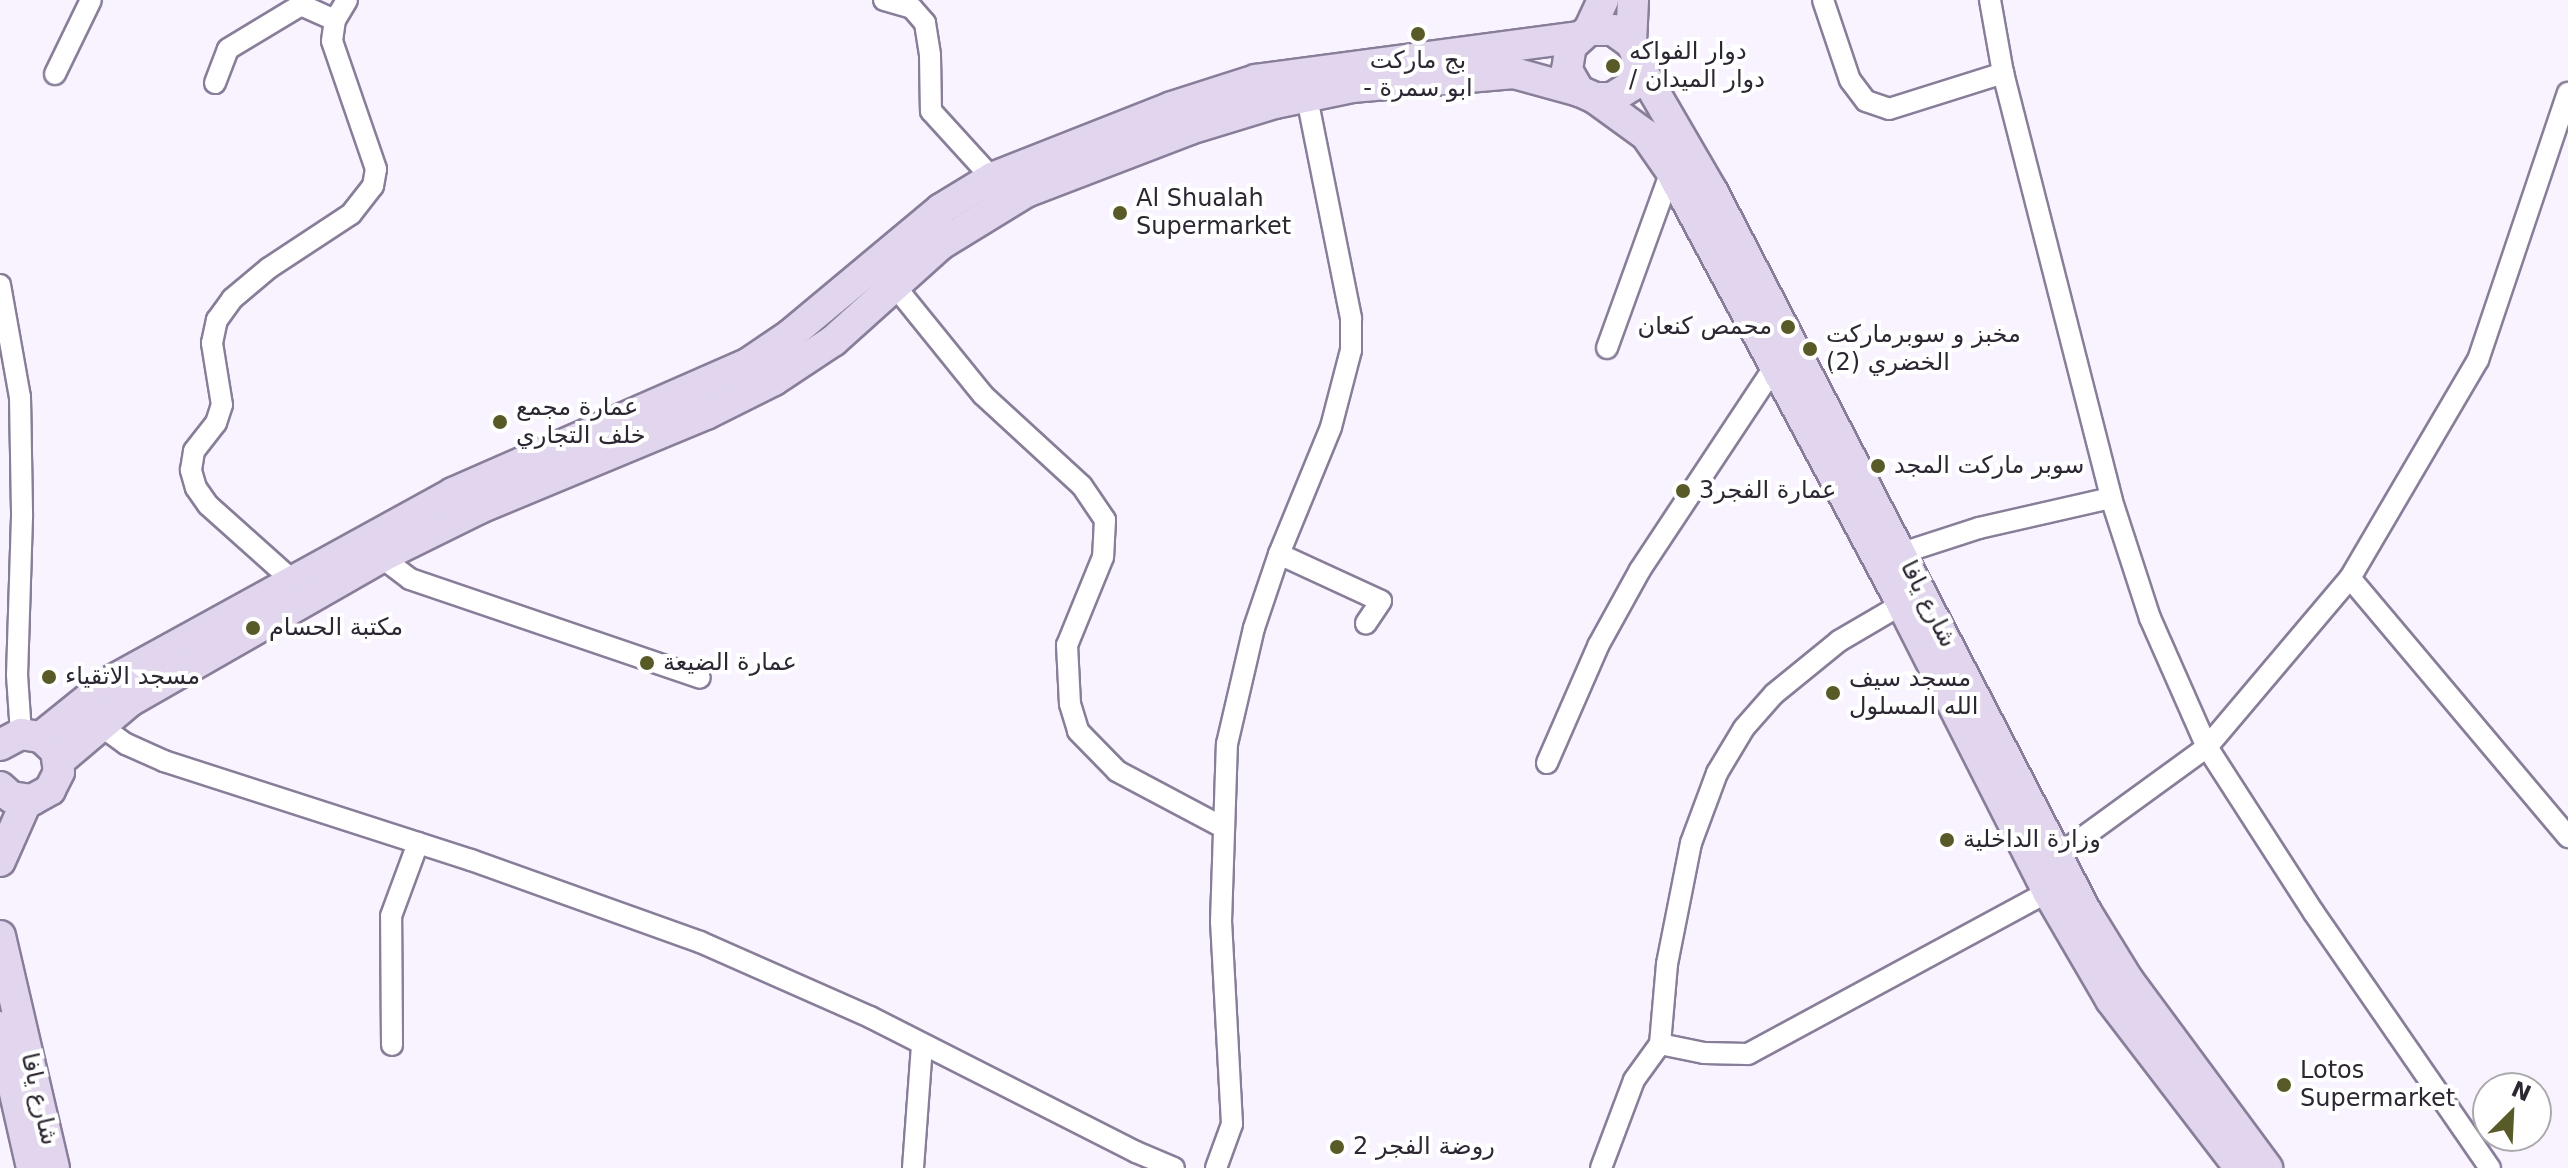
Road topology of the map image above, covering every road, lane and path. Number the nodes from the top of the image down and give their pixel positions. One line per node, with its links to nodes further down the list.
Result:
1 (91, 0): 12 (street)
2 (347, 0): 8 (street)
3 (884, 0): 18 (street)
4 (1603, 0): 9 (main road)
5 (1633, 0): 10 (main road)
6 (1823, 0): 11 (street)
7 (1990, 0): 11 (street)
8 (335, 20): 13 (street); 28 (street)
9 (1584, 34): 10 (main road); 15 (main road); 18 (main road)
10 (1635, 54): 15 (main road); 24 (main road, شارع يافا)
11 (2003, 73): 23 (street)
12 (55, 74)
13 (215, 83)
14 (2568, 93): 27 (street)
15 (1587, 95): 16 (main road); 17 (main road, شارع يافا)
16 (1307, 97): 20 (main road); 25 (street)
17 (1671, 171): 21 (street); 22 (main road, شارع يافا)
18 (992, 178): 28 (main road)
19 (0, 285): 33 (street)
20 (894, 285): 26 (main road); 38 (street)
21 (1607, 348)
22 (1775, 366): 29 (main road, شارع يافا); 36 (street)
23 (2111, 498): 24 (street); 34 (street)
24 (1902, 553): 41 (main road, شارع يافا)
25 (1279, 554): 30 (street); 38 (street)
26 (381, 557): 31 (street); 32 (main road)
27 (2350, 578): 34 (street); 39 (street)
28 (293, 581): 33 (main road)
29 (1902, 604): 43 (main road, شارع يافا); 47 (street)
30 (1366, 623)
31 (700, 678)
32 (101, 726): 35 (main road); 40 (street)
33 (12, 741): 35 (main road)
34 (2207, 747): 41 (street); 58 (street)
35 (59, 761): 37 (main road)
36 (1547, 763)
37 (8, 794): 42 (main road)
38 (1224, 828): 54 (street)
39 (2568, 837)
40 (418, 843): 46 (street); 48 (street)
41 (2057, 856): 57 (main road, شارع يافا)
42 (0, 861)
43 (2048, 892): 47 (street); 56 (main road, شارع يافا)
44 (0, 936): 51 (main road, شارع يافا)
45 (0, 1027): 50 (main road)
46 (922, 1044): 49 (street); 52 (street)
47 (1660, 1044): 55 (street)
48 (392, 1045)
49 (1136, 1160): 53 (street)
50 (32, 1168)
51 (54, 1168)
52 (913, 1168)
53 (1174, 1168)
54 (1216, 1168)
55 (1601, 1168)
56 (2240, 1168)
57 (2267, 1168)
58 (2490, 1168)

